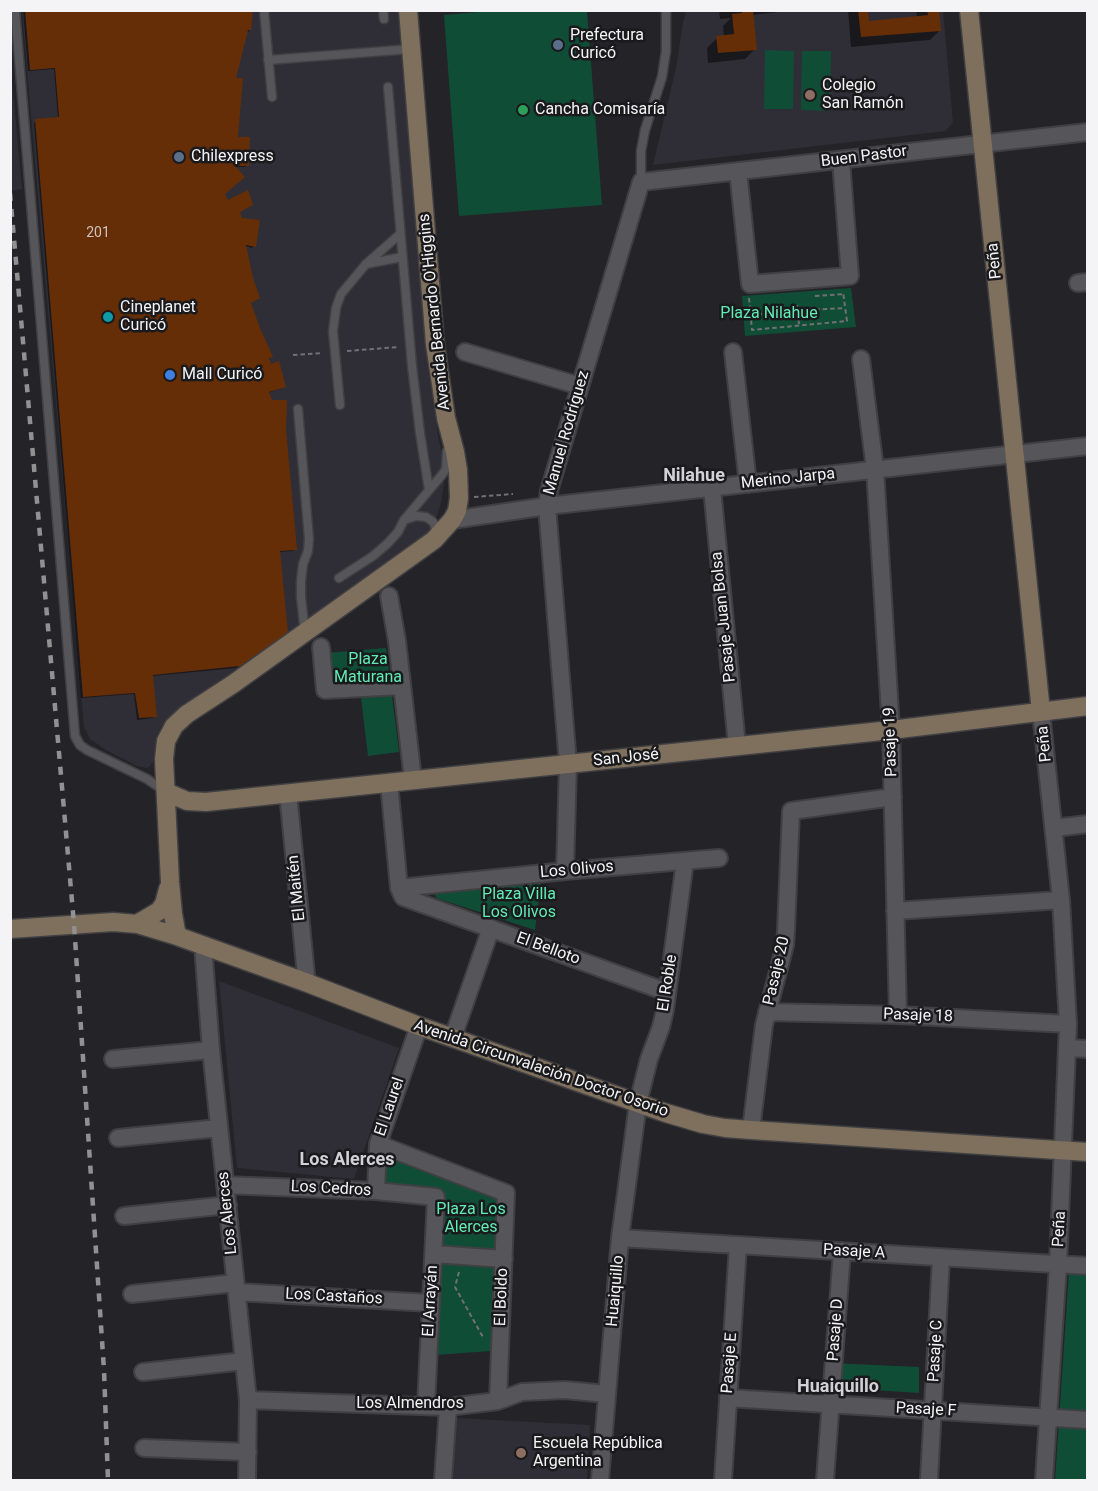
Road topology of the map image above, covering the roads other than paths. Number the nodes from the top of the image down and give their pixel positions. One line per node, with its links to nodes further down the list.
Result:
1 (15, 10): 47 (lane)
2 (264, 10): 7 (lane)
3 (408, 10): 6 (main road, Avenida Bernardo O'Higgins)
4 (666, 10): 14 (lane)
5 (969, 10): 11 (main road, Peña)
6 (411, 49): 7 (lane); 24 (main road, Avenida Bernardo O'Higgins)
7 (268, 60): 9 (lane)
8 (388, 87): 15 (lane)
9 (272, 97)
10 (1088, 132): 11 (street, Buen Pastor)
11 (983, 144): 12 (street, Buen Pastor); 26 (main road, Peña)
12 (842, 160): 13 (street, Buen Pastor); 13 (street)
13 (738, 171): 14 (street, Buen Pastor)
14 (641, 182): 21 (street, Manuel Rodríguez)
15 (400, 234): 16 (lane); 17 (lane)
16 (402, 257): 17 (lane); 30 (lane)
17 (366, 264): 22 (lane)
18 (465, 352): 21 (street)
19 (734, 352): 28 (street)
20 (861, 359): 27 (street, Pasaje 19)
21 (580, 386): 31 (street, Manuel Rodríguez)
22 (340, 405)
23 (298, 409): 37 (lane)
24 (446, 418): 30 (lane); 33 (main road, Avenida Bernardo O'Higgins)
25 (1088, 446): 26 (street, Merino Jarpa)
26 (1015, 454): 27 (street, Merino Jarpa); 41 (main road, Peña)
27 (875, 469): 28 (street, Merino Jarpa); 42 (street, Pasaje 19)
28 (748, 483): 29 (street, Merino Jarpa)
29 (712, 488): 31 (street, Merino Jarpa); 43 (street, Pasaje Juan Bolsa)
30 (429, 490): 32 (lane)
31 (547, 506): 33 (street, Merino Jarpa); 44 (street, Manuel Rodríguez)
32 (404, 520): 34 (lane); 35 (lane)
33 (452, 520): 34 (main road, Avenida Bernardo O'Higgins)
34 (434, 540): 37 (main road, Avenida Bernardo O'Higgins)
35 (339, 578)
36 (389, 596): 39 (street)
37 (305, 633): 47 (main road, Avenida Bernardo O'Higgins)
38 (321, 647): 39 (street)
39 (402, 686): 45 (street)
40 (1088, 706): 41 (main road, San José)
41 (1041, 712): 42 (main road, San José); 51 (street, Peña)
42 (891, 730): 43 (main road, San José); 49 (street, Pasaje 19)
43 (737, 746): 44 (main road, San José)
44 (568, 764): 45 (main road, San José); 54 (street, Manuel Rodríguez)
45 (413, 780): 46 (main road, San José)
46 (388, 783): 48 (main road, San José); 56 (street)
47 (166, 792): 48 (main road, San José); 55 (main road)
48 (288, 794): 64 (street, El Maitén)
49 (893, 797): 58 (street, Pasaje 19); 66 (street, Pasaje 20)
50 (1088, 824): 51 (street)
51 (1054, 828): 57 (street, Peña)
52 (719, 858): 53 (street, Los Olivos)
53 (685, 861): 54 (street, Los Olivos); 65 (street, El Roble)
54 (565, 871): 56 (street, Los Olivos)
55 (170, 882): 59 (main road); 62 (main road)
56 (399, 888): 60 (street, El Belloto)
57 (1061, 900): 58 (street); 68 (street, Peña)
58 (895, 911): 67 (street, Pasaje 19)
59 (137, 924): 61 (main road, Avenida Circunvalación Doctor Osorio); 62 (main road, Avenida Circunvalación Doctor Osorio)
60 (491, 928): 65 (street, El Belloto); 70 (street)
61 (10, 930)
62 (177, 936): 63 (main road, Avenida Circunvalación Doctor Osorio)
63 (203, 945): 64 (main road, Avenida Circunvalación Doctor Osorio); 73 (street, Los Alerces)
64 (305, 982): 69 (main road, Avenida Circunvalación Doctor Osorio)
65 (668, 992): 75 (street, El Roble)
66 (767, 1012): 67 (street, Pasaje 18); 77 (street, Pasaje 20)
67 (897, 1015): 68 (street, Pasaje 18)
68 (1068, 1024): 71 (street, Peña)
69 (419, 1026): 70 (main road, Avenida Circunvalación Doctor Osorio); 79 (street, El Laurel)
70 (453, 1037): 75 (main road, Avenida Circunvalación Doctor Osorio)
71 (1068, 1048): 72 (street); 80 (street, Peña)
72 (1088, 1049)
73 (211, 1050): 74 (street); 76 (street, Los Alerces)
74 (113, 1059)
75 (638, 1103): 77 (main road, Avenida Circunvalación Doctor Osorio); 87 (street, Huaiquillo)
76 (219, 1128): 78 (street); 82 (street, Los Alerces)
77 (751, 1130): 80 (main road, Avenida Circunvalación Doctor Osorio)
78 (118, 1138)
79 (378, 1144): 83 (street, El Laurel); 92 (street, El Boldo)
80 (1064, 1150): 81 (main road, Avenida Circunvalación Doctor Osorio); 93 (street, Peña)
81 (1088, 1152)
82 (225, 1185): 83 (street, Los Cedros); 85 (street, Los Alerces)
83 (376, 1191): 84 (street, Los Cedros)
84 (436, 1197): 90 (street, El Arrayán)
85 (228, 1205): 86 (street); 95 (street, Los Alerces)
86 (124, 1216)
87 (620, 1238): 88 (street, Pasaje A); 100 (street, Huaiquillo)
88 (738, 1245): 89 (street, Pasaje A); 101 (street, Pasaje E)
89 (842, 1251): 91 (street, Pasaje A); 104 (street, Pasaje D)
90 (434, 1254): 92 (street); 97 (street, El Arrayán)
91 (941, 1258): 93 (street, Pasaje A); 107 (street, Pasaje C)
92 (504, 1259): 103 (street, El Boldo)
93 (1058, 1265): 94 (street, Pasaje A); 108 (street, Peña)
94 (1088, 1266)
95 (236, 1287): 96 (street, Los Castaños); 97 (street, Los Castaños); 98 (street, Los Alerces)
96 (132, 1294)
97 (431, 1302): 105 (street, El Arrayán)
98 (244, 1361): 99 (street); 102 (street, Los Alerces)
99 (143, 1372)
100 (606, 1394): 103 (street, Los Almendros); 114 (street, Huaiquillo)
101 (728, 1398): 104 (street, Pasaje F); 115 (street, Pasaje E)
102 (248, 1400): 105 (street, Los Almendros); 111 (street, Los Alerces)
103 (498, 1401): 106 (street, Los Almendros)
104 (831, 1405): 107 (street, Pasaje F); 116 (street, Pasaje D)
105 (426, 1406): 106 (street, Los Almendros)
106 (448, 1407): 113 (street)
107 (933, 1410): 108 (street, Pasaje F); 117 (street, Pasaje C)
108 (1048, 1417): 109 (street, Pasaje F); 118 (street, Peña)
109 (1088, 1420)
110 (144, 1448): 111 (street)
111 (248, 1452): 112 (street, Los Alerces)
112 (247, 1480)
113 (443, 1480)
114 (600, 1480)
115 (723, 1480)
116 (825, 1480)
117 (929, 1480)
118 (1044, 1480)

